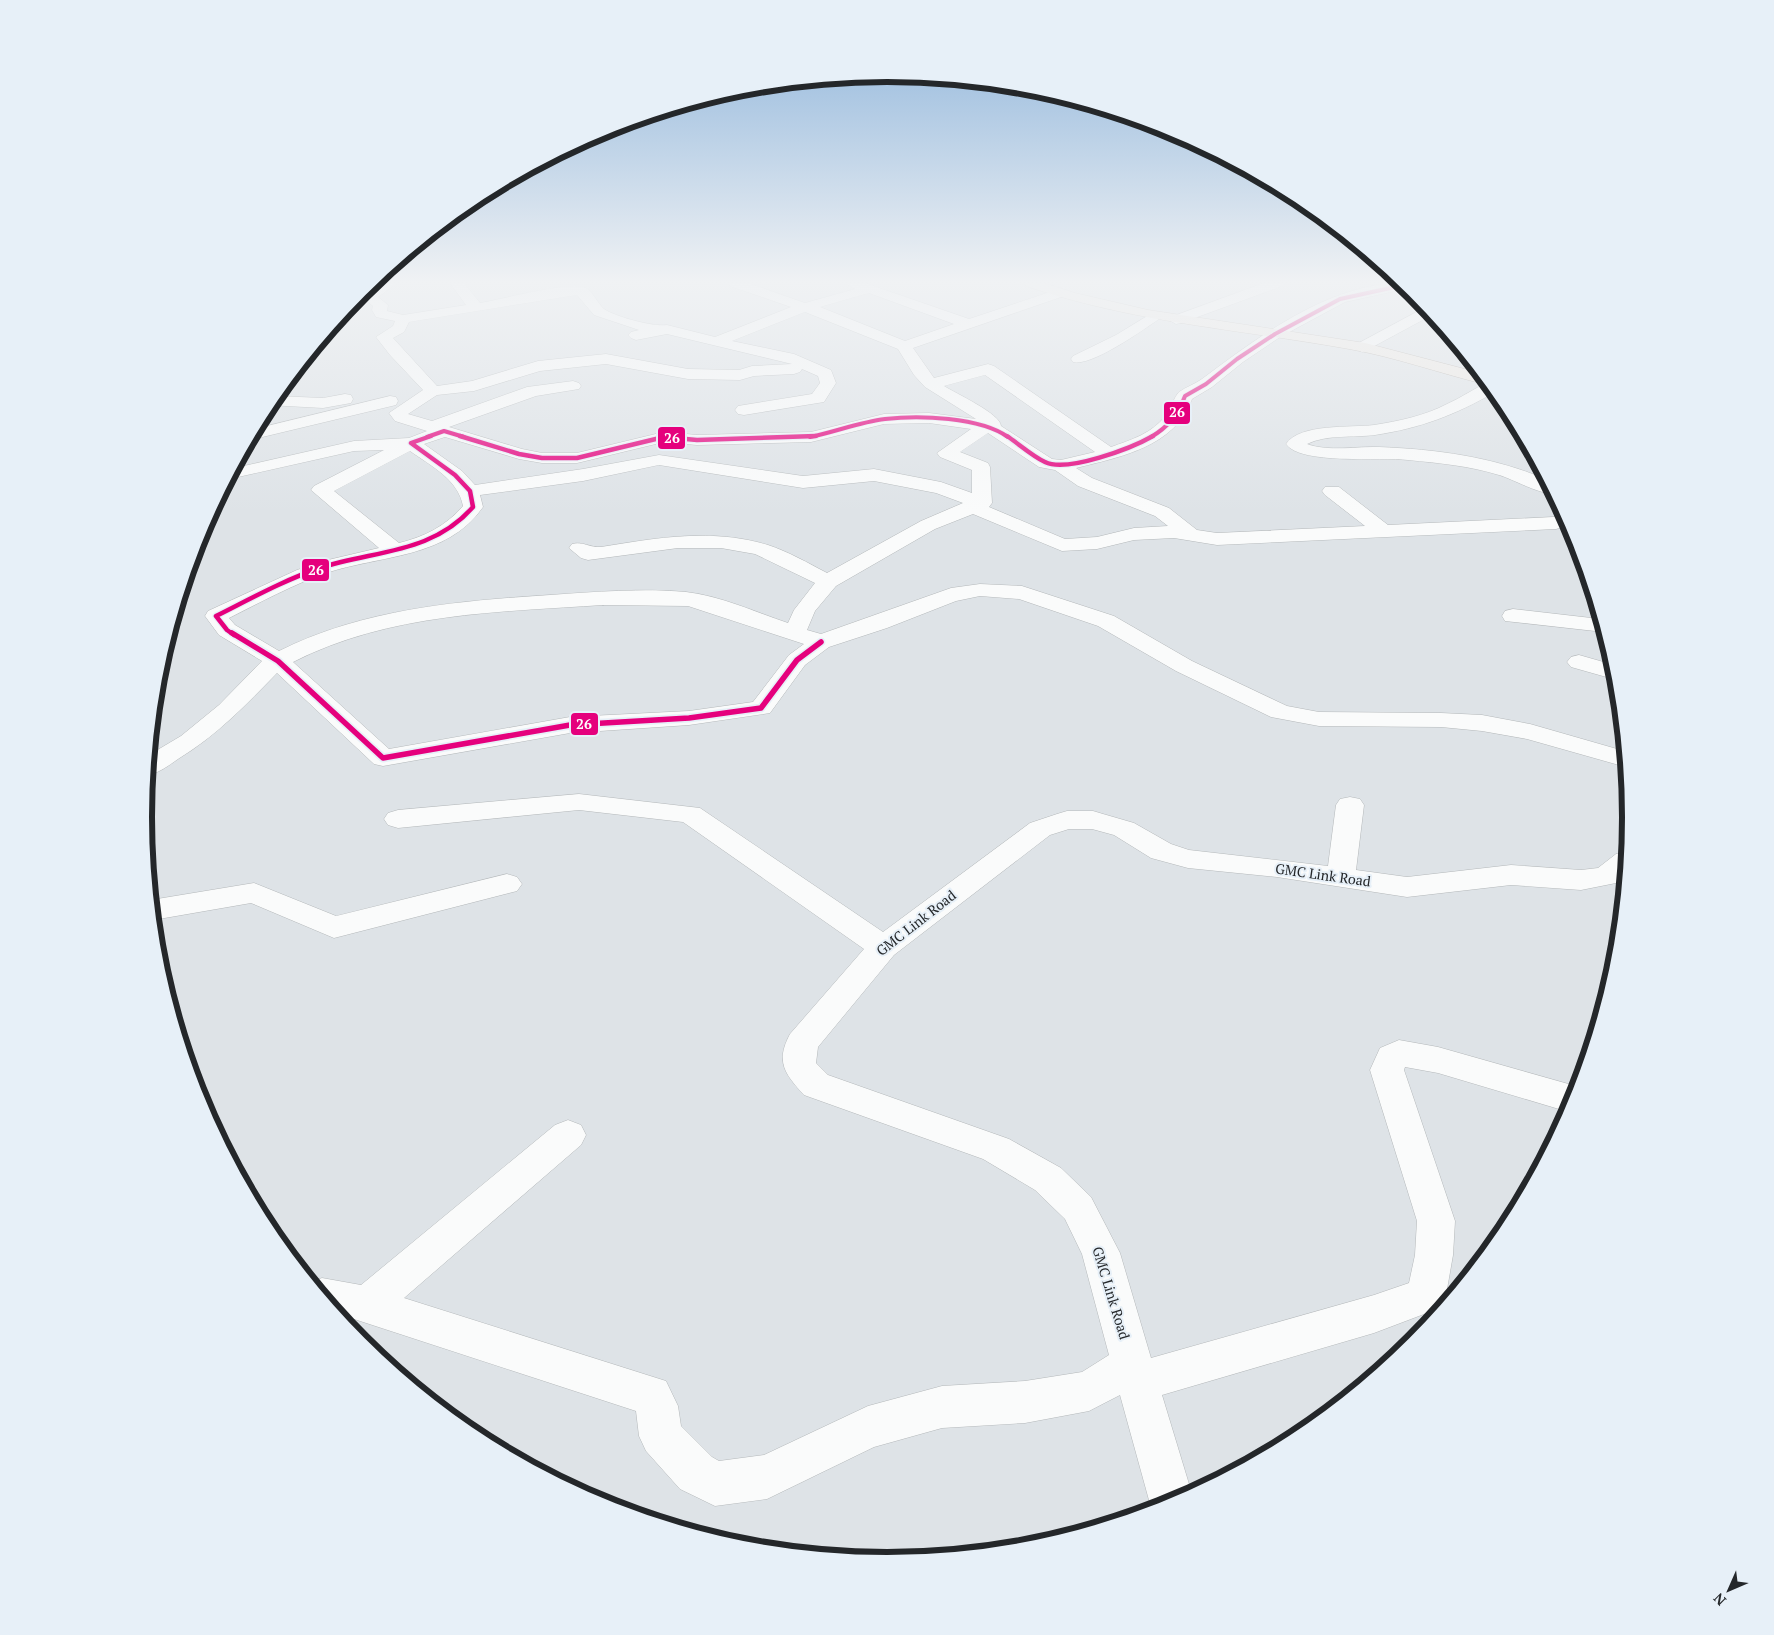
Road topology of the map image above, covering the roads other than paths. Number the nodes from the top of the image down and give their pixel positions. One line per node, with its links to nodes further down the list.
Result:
1 (402, 359): 13 (street)
2 (603, 359): 13 (street)
3 (608, 359): 8 (street)
4 (776, 359): 8 (street)
5 (911, 359): 10 (street)
6 (1237, 359): 22 (street)
7 (1413, 359): 9 (main road)
8 (796, 365): 16 (street); 16 (street)
9 (1474, 375)
10 (932, 384): 18 (street); 22 (street)
11 (573, 386): 17 (street)
12 (1485, 390): 25 (street)
13 (433, 391): 15 (street)
14 (282, 401): 15 (street)
15 (396, 405): 17 (street); 19 (street)
16 (744, 410): 20 (street)
17 (438, 429): 20 (street); 21 (street)
18 (996, 430): 20 (street); 23 (street); 28 (street)
19 (260, 434)
20 (742, 438)
21 (411, 443): 24 (street); 26 (street); 33 (street)
22 (1109, 454): 23 (street)
23 (1061, 466): 31 (street)
24 (238, 472)
25 (1542, 484)
26 (470, 491): 28 (street); 33 (street)
27 (1332, 491): 30 (street)
28 (977, 505): 31 (street); 34 (street)
29 (1559, 521): 30 (street)
30 (1385, 532): 31 (street)
31 (1190, 534)
32 (579, 548): 34 (street)
33 (396, 551): 39 (street)
34 (828, 581): 37 (street)
35 (1512, 616): 36 (street)
36 (1597, 625)
37 (794, 633): 38 (street); 39 (street)
38 (821, 642): 39 (street); 42 (street)
39 (278, 661): 43 (street)
40 (1579, 662): 41 (street)
41 (1607, 670)
42 (1619, 757)
43 (155, 763)
44 (1350, 805): 47 (street)
45 (398, 819): 50 (street)
46 (1620, 865): 47 (street, GMC Link Road)
47 (1341, 877): 50 (street, GMC Link Road)
48 (507, 884): 49 (street)
49 (158, 909)
50 (883, 946): 56 (street, GMC Link Road)
51 (1567, 1098): 54 (street)
52 (568, 1135): 55 (street)
53 (331, 1298): 55 (street)
54 (1434, 1302): 56 (street)
55 (367, 1305): 56 (street)
56 (1134, 1373): 57 (street, GMC Link Road)
57 (1170, 1496)

